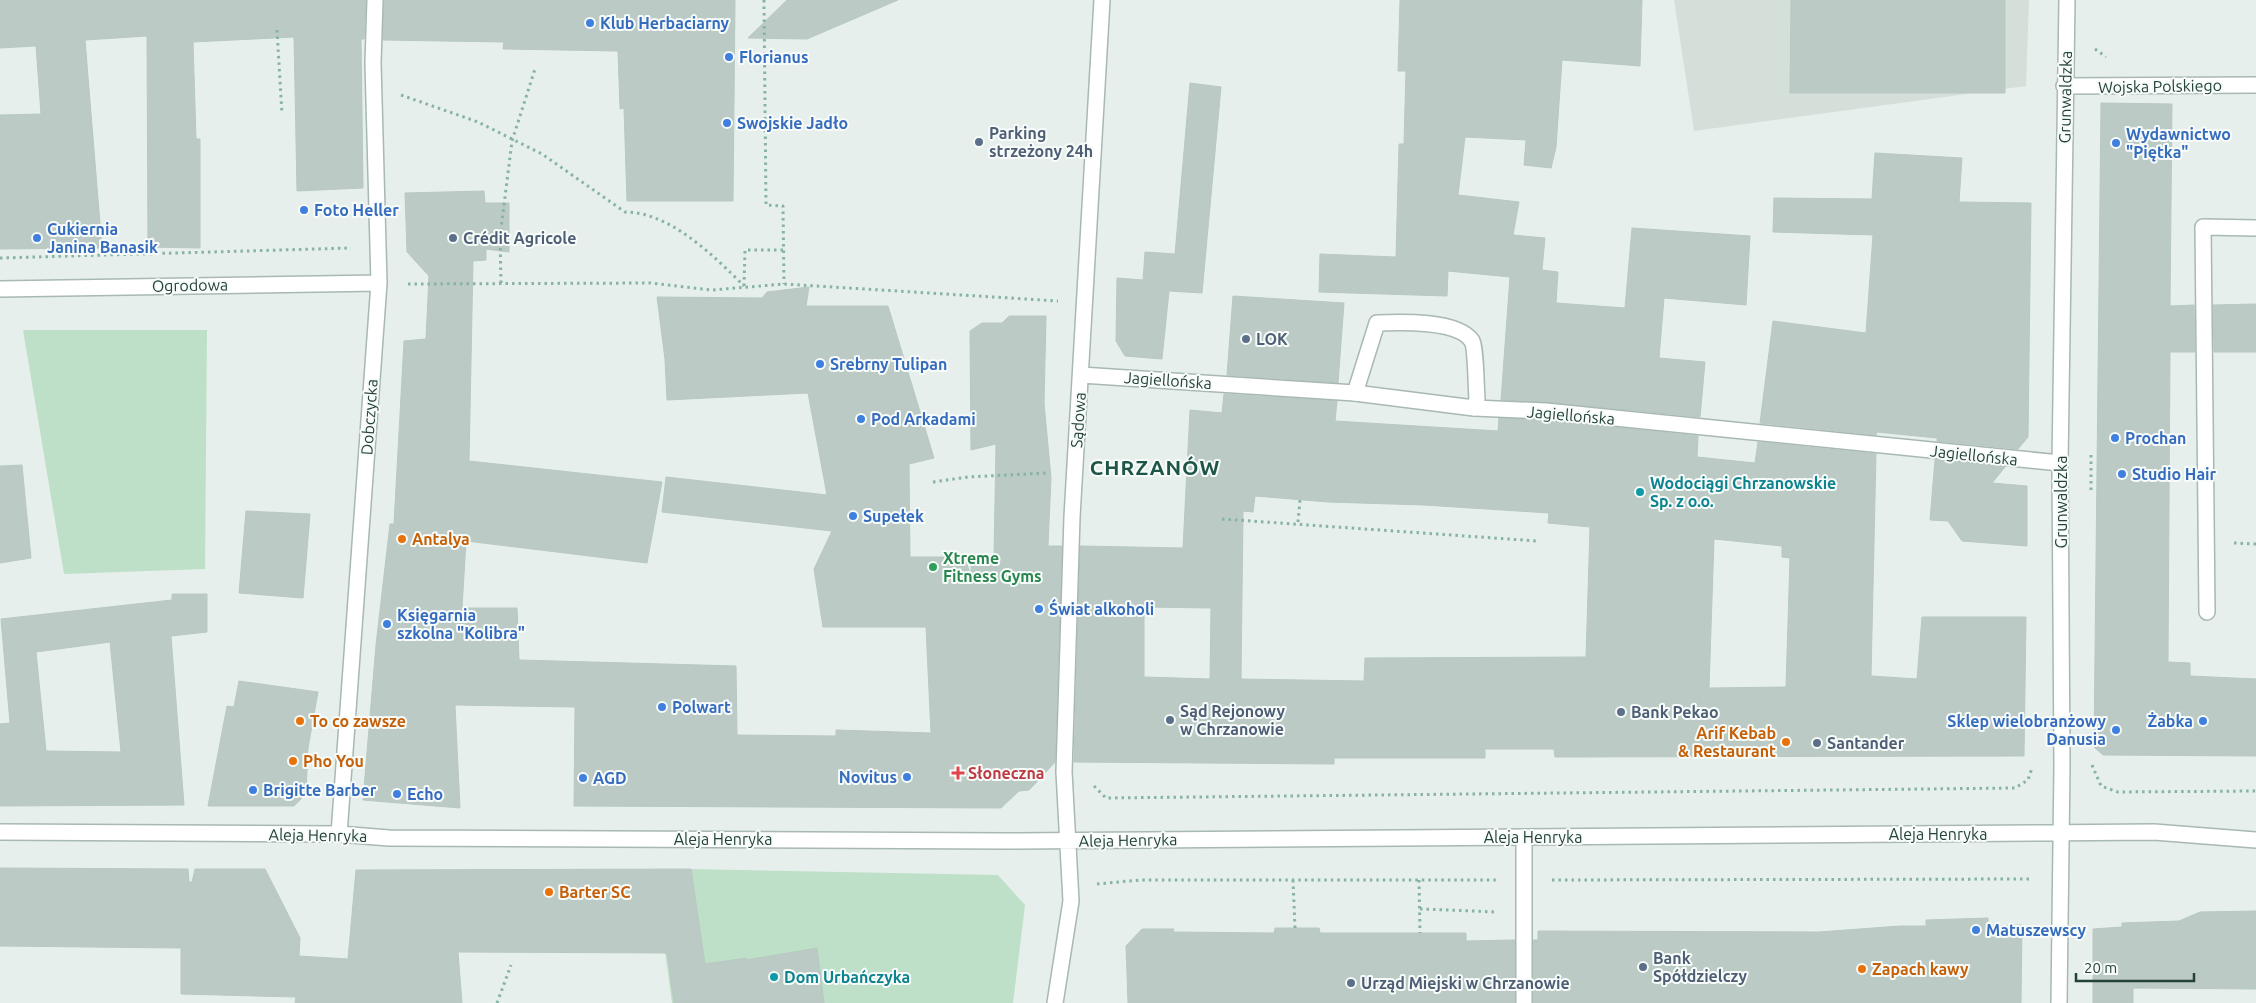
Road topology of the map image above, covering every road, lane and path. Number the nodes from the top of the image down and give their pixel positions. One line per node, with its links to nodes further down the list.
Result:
1 (374, 0): 16 (street, Dobczycka)
2 (764, 0): 14 (path)
3 (1102, 0): 22 (street, Sądowa)
4 (2066, 0): 8 (street, Grunwaldzka)
5 (277, 30): 10 (path)
6 (535, 68): 11 (path)
7 (2256, 85): 8 (street, Wojska Polskiego)
8 (2064, 86): 26 (street, Grunwaldzka)
9 (400, 94): 11 (path)
10 (282, 114)
11 (512, 141): 17 (path); 19 (path)
12 (2256, 228): 34 (street)
13 (360, 248): 15 (path)
14 (783, 250): 18 (path); 19 (path)
15 (0, 258)
16 (379, 282): 17 (path); 20 (street, Ogrodowa); 41 (street, Dobczycka)
17 (501, 283): 19 (path)
18 (784, 284): 19 (path); 21 (path)
19 (744, 287)
20 (0, 289)
21 (1060, 302)
22 (1081, 375): 23 (street, Jagiellońska); 27 (street, Sądowa)
23 (1355, 393): 24 (street, Jagiellońska); 24 (street)
24 (1474, 408): 26 (street, Jagiellońska)
25 (2091, 450): 30 (path)
26 (2060, 463): 40 (street, Grunwaldzka)
27 (1074, 470): 28 (path); 43 (street, Sądowa)
28 (933, 482)
29 (1300, 500): 32 (path)
30 (2091, 500)
31 (1222, 519): 32 (path)
32 (1298, 522): 33 (path)
33 (1537, 541)
34 (2207, 612)
35 (2092, 756): 38 (path)
36 (2033, 767): 37 (path)
37 (1092, 785)
38 (2256, 791)
39 (0, 832): 41 (street, Aleja Henryka)
40 (2060, 833): 42 (street, Aleja Henryka); 44 (street, Aleja Henryka); 55 (street, Grunwaldzka)
41 (339, 834): 43 (street, Aleja Henryka)
42 (1524, 837): 43 (street, Aleja Henryka); 48 (street)
43 (1066, 840): 53 (street, Sądowa)
44 (2256, 840)
45 (1293, 880): 49 (path)
46 (1419, 880): 47 (path)
47 (1420, 909): 48 (path); 50 (path)
48 (1524, 913): 54 (street)
49 (1295, 928)
50 (1420, 933)
51 (511, 966): 52 (path)
52 (497, 1003)
53 (1055, 1003)
54 (1524, 1003)
55 (2059, 1003)

